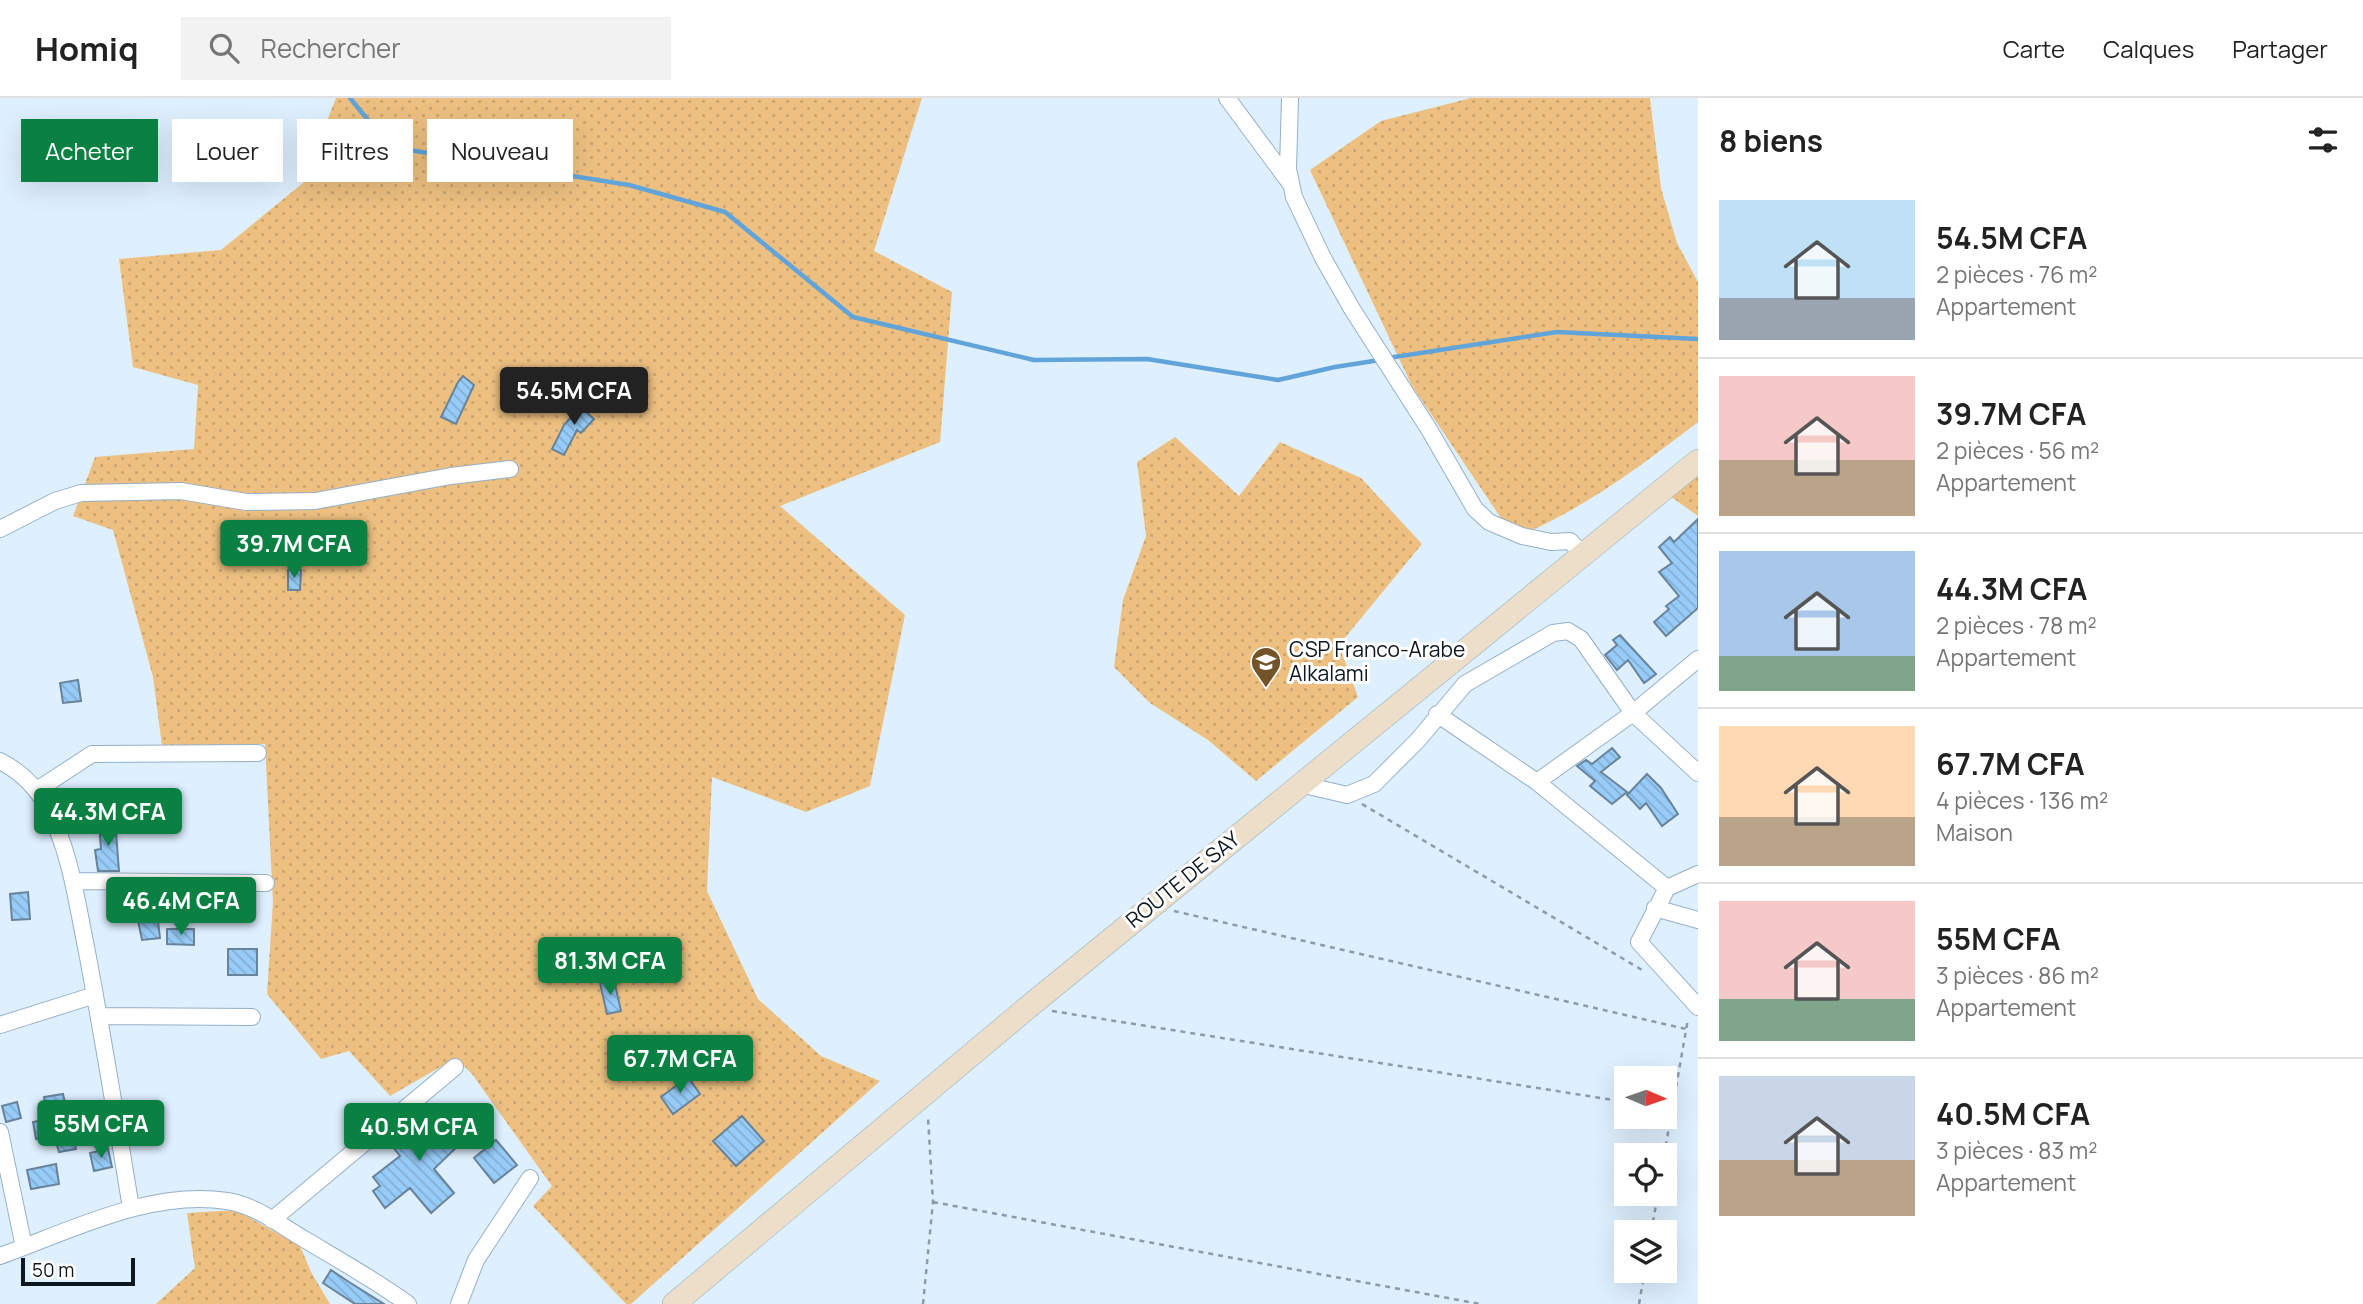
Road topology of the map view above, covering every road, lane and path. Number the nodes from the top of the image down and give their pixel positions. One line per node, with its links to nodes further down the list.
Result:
1 (1227, 98): 3 (street)
2 (1290, 98): 3 (street)
3 (1291, 184): 7 (street)
4 (1698, 461): 7 (main road, ROUTE DE SAY)
5 (510, 470): 6 (street)
6 (0, 528)
7 (1583, 555): 15 (main road, ROUTE DE SAY)
8 (1698, 659): 9 (street)
9 (1633, 713): 10 (street); 13 (street); 14 (street)
10 (1437, 714): 14 (street); 17 (street)
11 (258, 754): 16 (street)
12 (0, 761): 16 (street)
13 (1698, 773)
14 (1537, 782): 21 (street)
15 (1300, 784): 17 (street); 22 (main road, ROUTE DE SAY)
16 (37, 790): 19 (street)
17 (1347, 795): 25 (path)
18 (1698, 874): 21 (street)
19 (73, 881): 20 (street); 26 (street)
20 (267, 883)
21 (1667, 888): 23 (street)
22 (1152, 905): 28 (main road, ROUTE DE SAY); 32 (path)
23 (1655, 908): 24 (street); 27 (street)
24 (1698, 920)
25 (1644, 971)
26 (95, 995): 29 (street); 31 (street)
27 (1695, 1003): 32 (path)
28 (1027, 1008): 35 (main road, ROUTE DE SAY); 36 (path)
29 (100, 1016): 30 (street); 41 (street)
30 (252, 1017)
31 (0, 1024)
32 (1686, 1029): 34 (path)
33 (455, 1067): 42 (street)
34 (1677, 1081)
35 (926, 1093): 40 (path); 48 (main road, ROUTE DE SAY)
36 (1614, 1100)
37 (0, 1132): 39 (street)
38 (530, 1178): 47 (street)
39 (7, 1197): 43 (street)
40 (933, 1202): 49 (path); 50 (path)
41 (131, 1208): 42 (street); 43 (street)
42 (272, 1220): 46 (street)
43 (24, 1248): 44 (street)
44 (0, 1256)
45 (1643, 1283): 51 (path)
46 (408, 1304)
47 (459, 1304)
48 (674, 1304)
49 (923, 1304)
50 (1480, 1304)
51 (1639, 1304)

